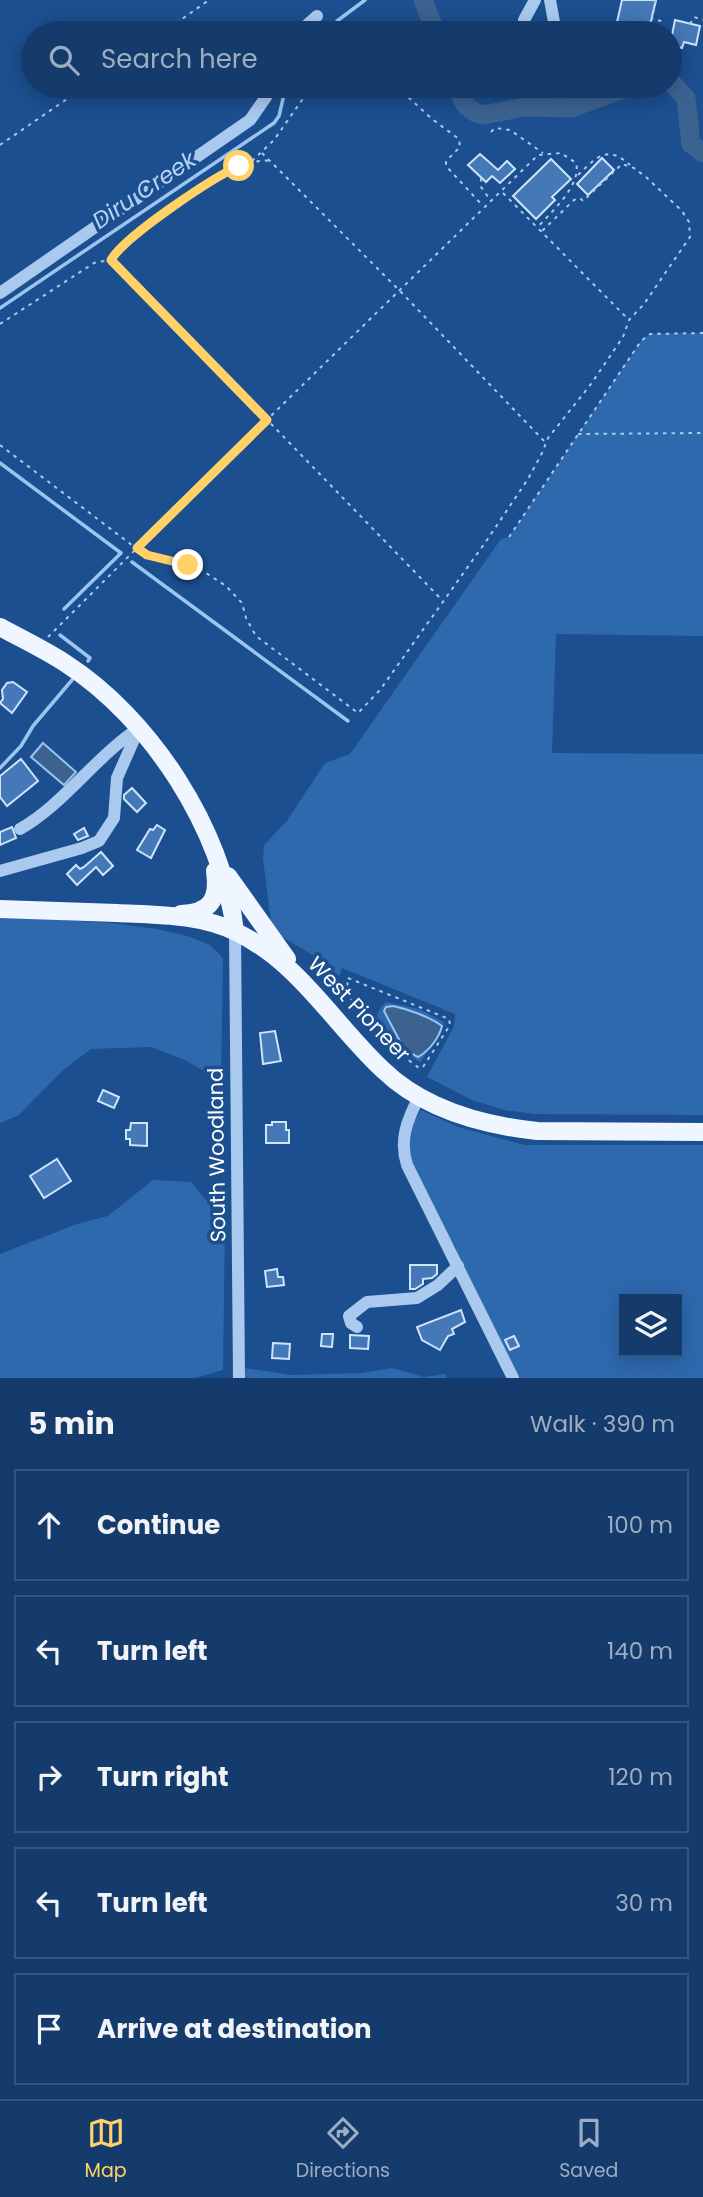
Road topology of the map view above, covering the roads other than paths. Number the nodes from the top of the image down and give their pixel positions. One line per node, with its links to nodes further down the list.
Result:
1 (535, 0): 5 (street)
2 (550, 0): 6 (street)
3 (317, 16): 4 (street)
4 (311, 21)
5 (524, 21)
6 (553, 21)
7 (265, 98): 8 (street)
8 (0, 293)
9 (0, 627): 10 (main road)
10 (139, 728): 11 (street); 12 (main road); 14 (street)
11 (20, 829)
12 (210, 840): 13 (main road); 16 (main road)
13 (220, 865): 17 (main road); 18 (main road)
14 (0, 871)
15 (0, 909): 16 (main road)
16 (160, 915): 17 (main road, West Pioneer)
17 (235, 931): 18 (main road, West Pioneer); 23 (street, South Woodland)
18 (301, 979): 19 (main road, West Pioneer)
19 (419, 1097): 20 (main road, West Pioneer); 21 (street)
20 (703, 1132)
21 (458, 1266): 22 (street); 24 (street)
22 (357, 1327)
23 (239, 1378)
24 (513, 1378)

